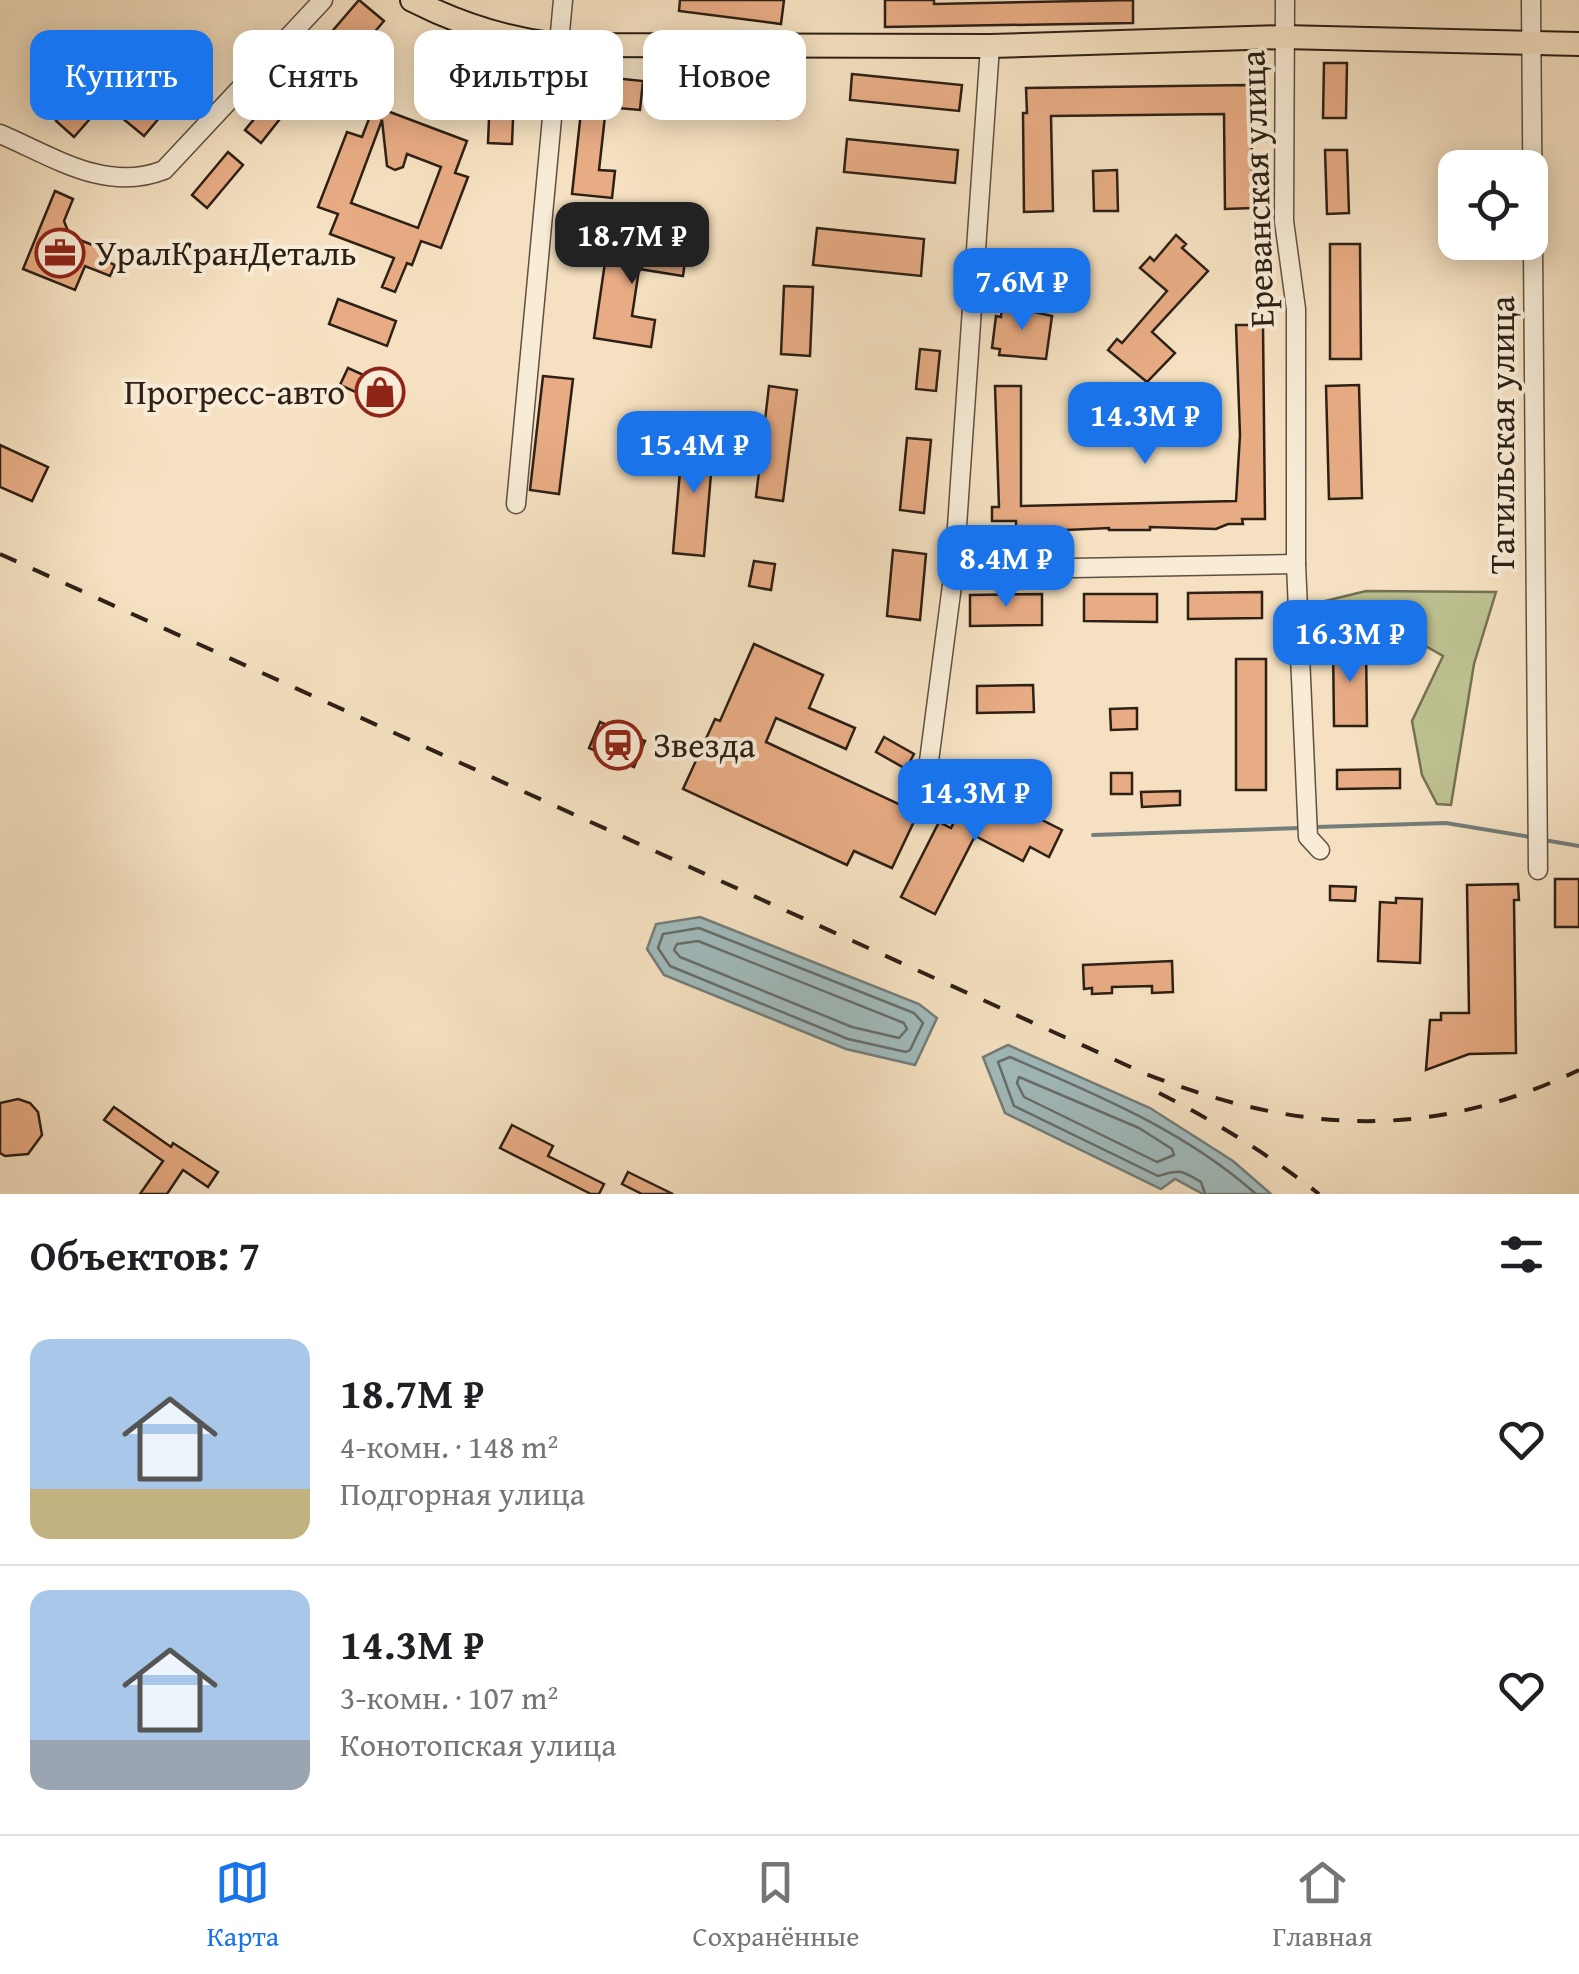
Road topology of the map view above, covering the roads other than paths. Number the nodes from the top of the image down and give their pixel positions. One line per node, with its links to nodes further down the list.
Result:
1 (323, 0): 14 (street)
2 (412, 0): 6 (main road)
3 (563, 0): 7 (street)
4 (1284, 0): 8 (street, Ереванская улица)
5 (1531, 0): 9 (street, Тагильская улица)
6 (482, 30)
7 (559, 30)
8 (1284, 37): 9 (main road); 12 (main road); 16 (street, Ереванская улица)
9 (1532, 42): 10 (main road); 20 (street, Тагильская улица)
10 (1579, 44)
11 (623, 45): 12 (main road)
12 (990, 46): 17 (street)
13 (550, 120): 15 (street)
14 (0, 134)
15 (516, 504)
16 (1296, 564): 17 (street); 19 (street, Ереванская улица)
17 (954, 570): 18 (street)
18 (929, 761)
19 (1320, 850)
20 (1538, 870)

